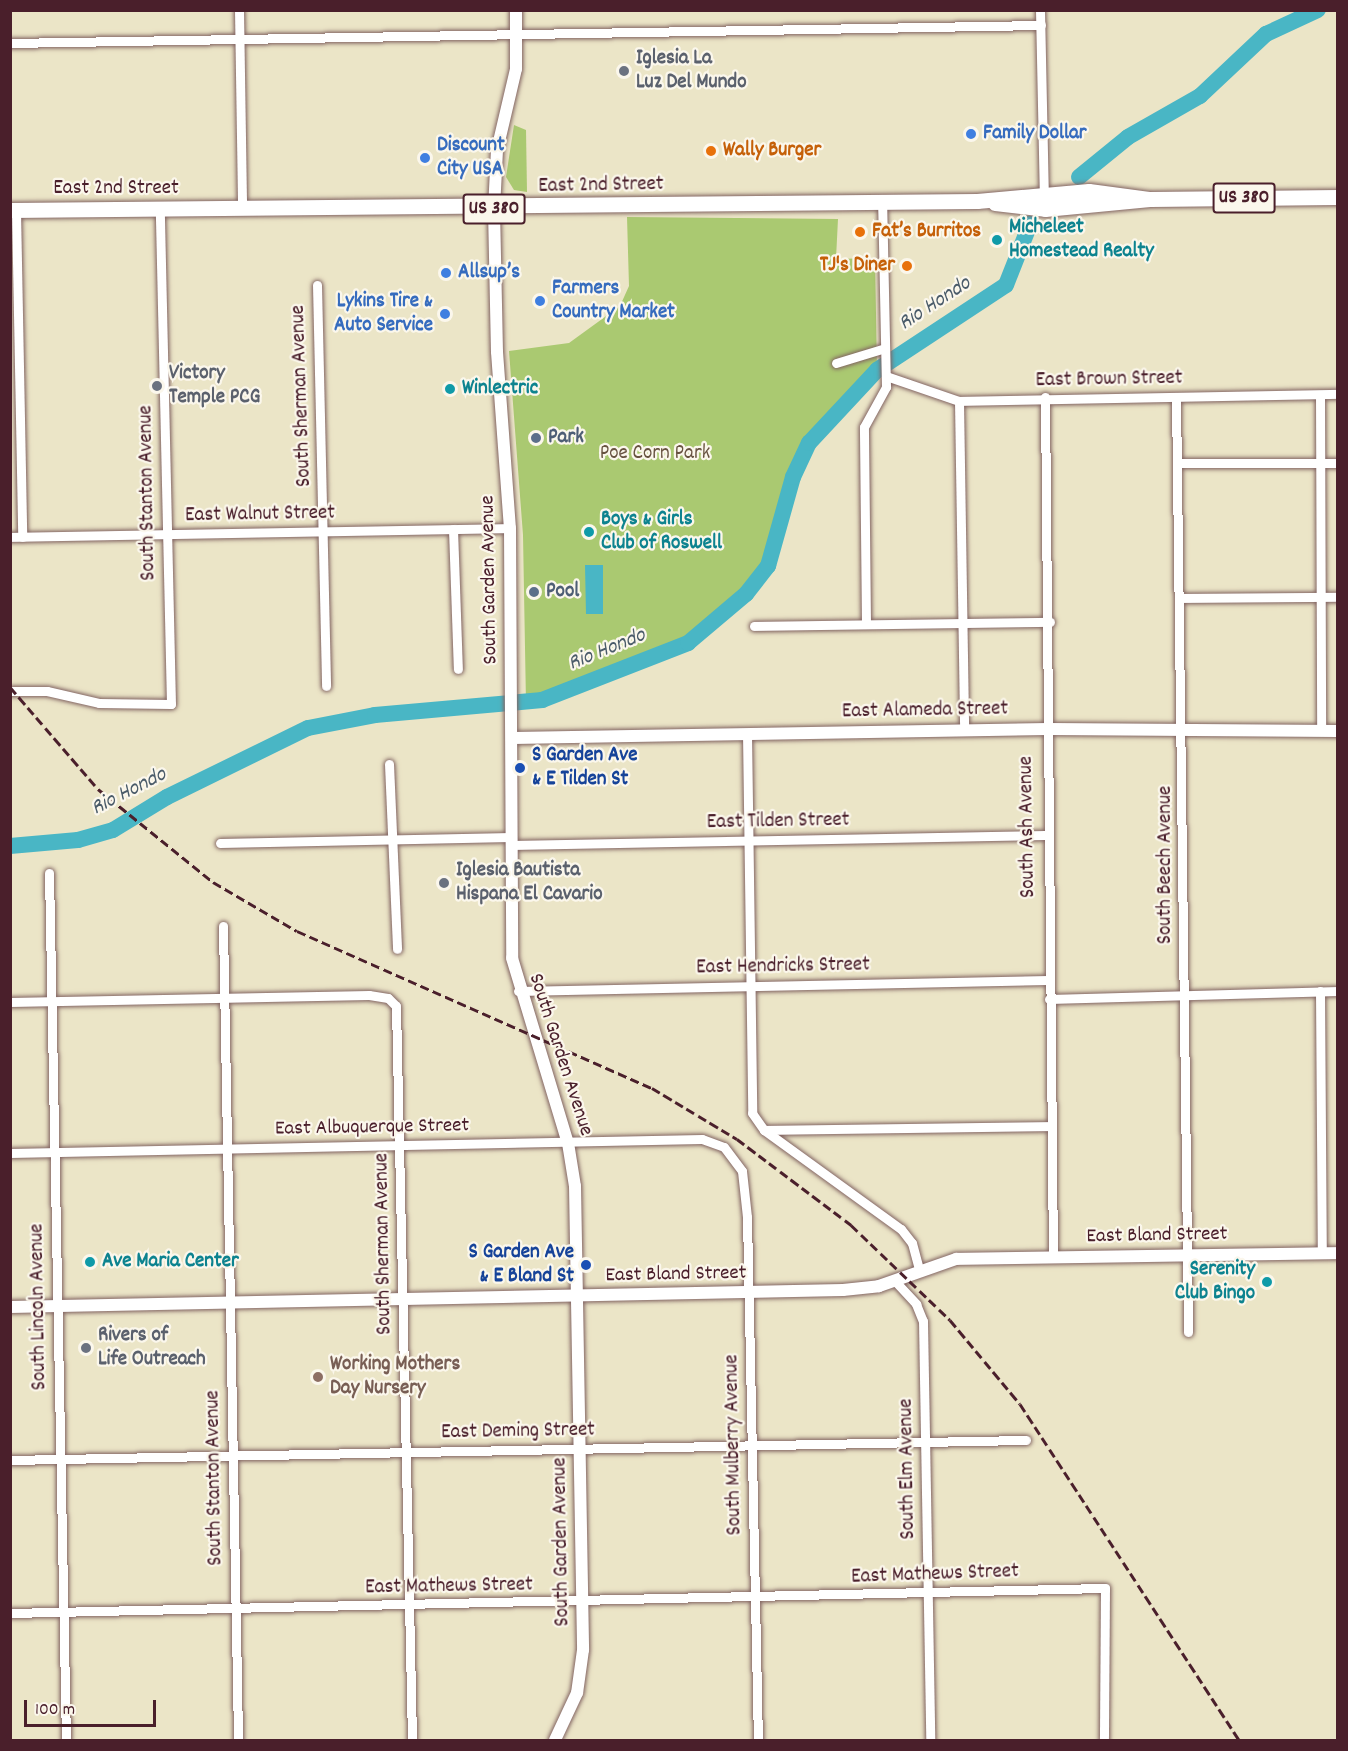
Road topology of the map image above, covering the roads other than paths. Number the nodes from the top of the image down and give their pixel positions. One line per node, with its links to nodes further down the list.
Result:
1 (239, 10): 6 (street)
2 (516, 10): 5 (street, South Garden Avenue)
3 (1040, 10): 4 (street)
4 (1041, 25): 5 (street); 8 (street)
5 (517, 34): 6 (street); 16 (street, South Garden Avenue)
6 (239, 37): 7 (street); 15 (street)
7 (10, 43)
8 (1044, 192): 10 (main road, East 2nd Street / US 380); 11 (main road, East 2nd Street / US 380); 13 (street)
9 (1338, 197): 10 (main road, East 2nd Street / US 380)
10 (1150, 199): 13 (main road, East 2nd Street / US 380)
11 (977, 201): 12 (main road, East 2nd Street / US 380); 13 (main road, East 2nd Street / US 380)
12 (882, 202): 16 (main road, East 2nd Street / US 380); 19 (street)
13 (1045, 208)
14 (160, 209): 15 (main road, East 2nd Street / US 380); 17 (main road, East 2nd Street / US 380); 33 (street, South Stanton Avenue)
15 (242, 209): 16 (main road, East 2nd Street / US 380)
16 (494, 209): 30 (street, South Garden Avenue)
17 (13, 210): 35 (street)
18 (317, 285): 32 (street, South Sherman Avenue)
19 (882, 352): 20 (street); 21 (street)
20 (836, 363)
21 (885, 374): 26 (street, East Brown Street); 40 (street)
22 (1338, 394): 23 (street, East Brown Street)
23 (1320, 395): 24 (street, East Brown Street); 28 (street)
24 (1176, 397): 25 (street, East Brown Street); 27 (street, South Beech Avenue)
25 (1045, 398): 26 (street, East Brown Street); 39 (street, South Ash Avenue)
26 (959, 401): 41 (street)
27 (1177, 463): 28 (street); 38 (street, South Beech Avenue)
28 (1320, 463): 29 (street); 36 (street)
29 (1338, 463)
30 (510, 528): 31 (street, East Walnut Street); 52 (street, South Garden Avenue)
31 (453, 529): 32 (street, East Walnut Street); 43 (street)
32 (324, 531): 33 (street, East Walnut Street); 44 (street, South Sherman Avenue)
33 (167, 535): 35 (street, East Walnut Street); 45 (street, South Stanton Avenue)
34 (10, 537): 35 (street, East Walnut Street)
35 (22, 537)
36 (1320, 597): 37 (street); 38 (street); 49 (street)
37 (1338, 597)
38 (1180, 598): 48 (street, South Beech Avenue)
39 (1050, 622): 41 (street); 46 (street, South Ash Avenue)
40 (866, 624): 41 (street); 42 (street)
41 (963, 624): 47 (street)
42 (754, 626)
43 (458, 669)
44 (326, 686)
45 (10, 691)
46 (1048, 729): 47 (street, East Alameda Street); 48 (street, East Alameda Street); 54 (street, South Ash Avenue)
47 (964, 730): 51 (street, East Alameda Street)
48 (1183, 730): 49 (street, East Alameda Street); 69 (street, South Beech Avenue)
49 (1321, 731): 50 (street, East Alameda Street)
50 (1338, 731)
51 (747, 733): 52 (street, East Alameda Street); 57 (street)
52 (513, 738): 56 (street, South Garden Avenue)
53 (389, 764): 55 (street)
54 (1045, 835): 57 (street, East Tilden Street); 62 (street, South Ash Avenue)
55 (393, 840): 56 (street, East Tilden Street); 58 (street, East Tilden Street); 61 (street)
56 (511, 841): 57 (street, East Tilden Street); 64 (street, South Garden Avenue)
57 (748, 841): 63 (street)
58 (220, 843)
59 (49, 873): 70 (street, South Lincoln Avenue)
60 (223, 926): 67 (street, South Stanton Avenue)
61 (397, 949)
62 (1048, 980): 63 (street, East Hendricks Street); 68 (street, South Ash Avenue)
63 (751, 986): 64 (street, East Hendricks Street); 73 (street)
64 (518, 991): 74 (street, South Garden Avenue)
65 (1320, 991): 66 (street); 69 (street); 81 (street)
66 (1338, 991)
67 (225, 997): 70 (street); 75 (street, South Sherman Avenue); 76 (street, South Stanton Avenue)
68 (1049, 999): 69 (street); 72 (street, South Ash Avenue)
69 (1185, 999): 82 (street, South Beech Avenue)
70 (52, 1001): 71 (street); 77 (street, South Lincoln Avenue)
71 (10, 1002)
72 (1051, 1126): 73 (street); 83 (street, South Ash Avenue)
73 (764, 1130): 84 (street)
74 (568, 1143): 75 (street, East Albuquerque Street); 78 (street, East Albuquerque Street); 87 (street, South Garden Avenue)
75 (400, 1146): 76 (street, East Albuquerque Street); 88 (street, South Sherman Avenue)
76 (227, 1149): 77 (street, East Albuquerque Street); 89 (street, South Stanton Avenue)
77 (54, 1152): 79 (street, East Albuquerque Street); 90 (street, South Lincoln Avenue)
78 (730, 1152): 86 (street, South Mulberry Avenue)
79 (10, 1153)
80 (1338, 1253): 81 (street, East Bland Street)
81 (1322, 1254): 82 (street, East Bland Street)
82 (1188, 1255): 83 (street, East Bland Street); 92 (street, South Beech Avenue)
83 (1053, 1257): 84 (street, East Bland Street)
84 (919, 1269): 85 (street, East Bland Street)
85 (894, 1280): 86 (street, East Bland Street); 94 (street, South Elm Avenue)
86 (750, 1293): 87 (street, East Bland Street); 95 (street, South Mulberry Avenue)
87 (576, 1296): 88 (street, East Bland Street); 96 (street, South Garden Avenue)
88 (403, 1300): 89 (street, East Bland Street); 97 (street, South Sherman Avenue)
89 (230, 1303): 90 (street, East Bland Street); 98 (street, South Stanton Avenue)
90 (57, 1306): 91 (street, East Bland Street); 99 (street, South Lincoln Avenue)
91 (10, 1307)
92 (1188, 1332)
93 (1026, 1440): 94 (street, East Deming Street)
94 (925, 1441): 95 (street, East Deming Street); 101 (street, South Elm Avenue)
95 (752, 1445): 96 (street, East Deming Street); 102 (street, South Mulberry Avenue)
96 (579, 1449): 97 (street, East Deming Street); 103 (street, South Garden Avenue)
97 (406, 1452): 98 (street, East Deming Street); 104 (street, South Sherman Avenue)
98 (233, 1456): 99 (street, East Deming Street); 105 (street, South Stanton Avenue)
99 (61, 1459): 100 (street, East Deming Street); 106 (street, South Lincoln Avenue)
100 (10, 1460)
101 (928, 1593): 102 (street, East Mathews Street); 113 (street, South Elm Avenue); 114 (street, East Mathews Street)
102 (755, 1598): 103 (street, East Mathews Street); 112 (street, South Mulberry Avenue)
103 (582, 1601): 104 (street, East Mathews Street); 111 (street, South Garden Avenue)
104 (409, 1606): 105 (street, East Mathews Street); 110 (street, South Sherman Avenue)
105 (236, 1609): 106 (street, East Mathews Street); 109 (street, South Stanton Avenue)
106 (63, 1612): 107 (street, East Mathews Street); 108 (street, South Lincoln Avenue)
107 (10, 1613)
108 (66, 1740)
109 (238, 1740)
110 (412, 1740)
111 (555, 1740)
112 (758, 1740)
113 (930, 1740)
114 (1104, 1740)

